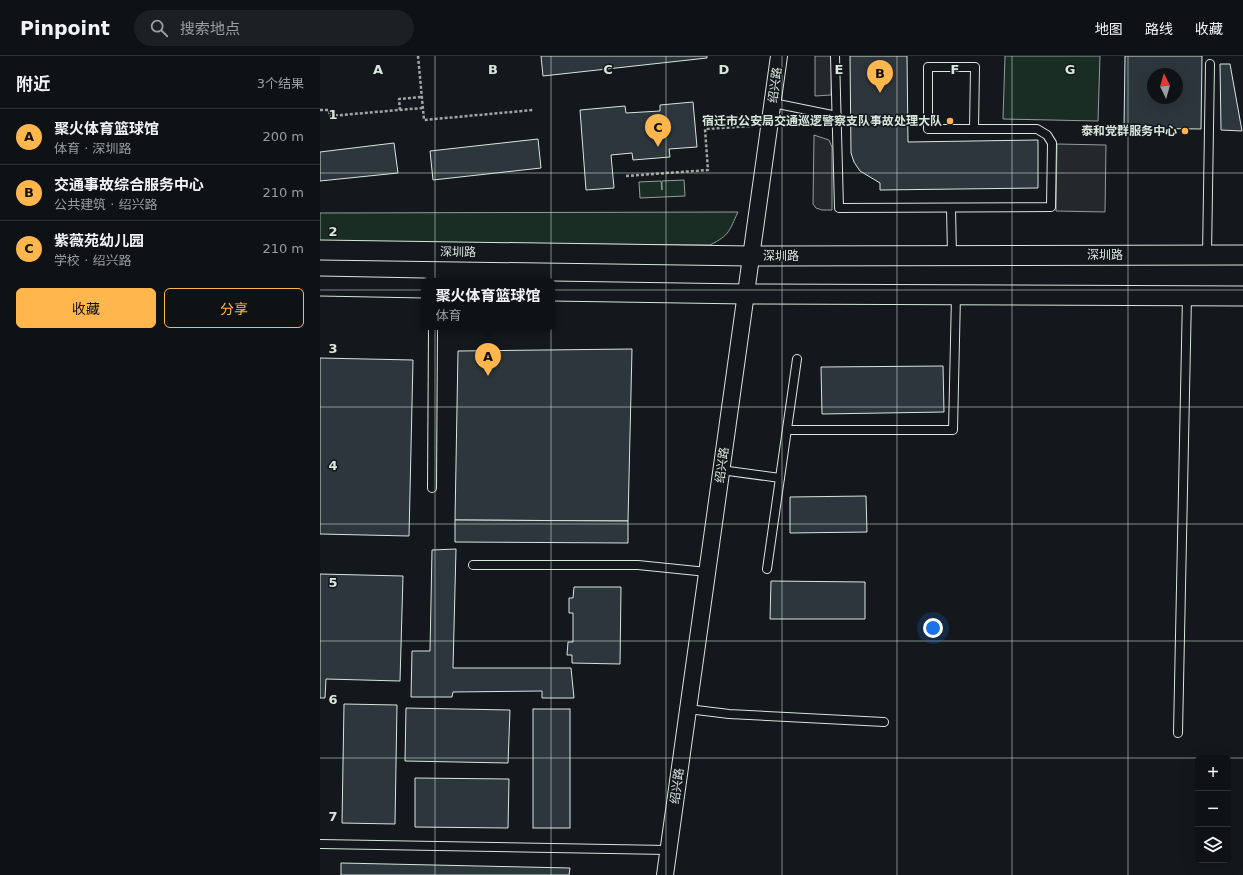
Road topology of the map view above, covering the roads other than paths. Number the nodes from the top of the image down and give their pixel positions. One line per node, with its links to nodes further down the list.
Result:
1 (779, 56): 4 (street, 绍兴路)
2 (836, 56): 5 (lane)
3 (1210, 64): 10 (lane)
4 (773, 103): 5 (lane); 12 (street, 绍兴路)
5 (837, 116): 7 (lane)
6 (974, 129): 6 (lane); 7 (lane)
7 (951, 208): 9 (lane)
8 (320, 250): 12 (street, 深圳路)
9 (952, 255): 10 (street, 深圳路); 12 (street, 深圳路)
10 (1207, 255): 11 (street, 深圳路)
11 (1243, 255)
12 (751, 256): 16 (street, 绍兴路)
13 (320, 286): 14 (street)
14 (421, 288)
15 (555, 291): 16 (street)
16 (746, 294): 17 (street); 23 (street, 绍兴路)
17 (956, 295): 18 (street); 22 (lane)
18 (1187, 296): 19 (street); 31 (lane)
19 (1243, 296)
20 (433, 330): 25 (lane)
21 (797, 359): 22 (lane)
22 (787, 430): 24 (lane)
23 (721, 470): 24 (lane); 28 (street, 绍兴路)
24 (780, 478): 27 (lane)
25 (432, 488)
26 (473, 565): 28 (lane)
27 (768, 569)
28 (707, 572): 29 (street, 绍兴路)
29 (688, 709): 30 (lane); 33 (street, 绍兴路)
30 (884, 722)
31 (1178, 732)
32 (320, 844): 33 (lane)
33 (668, 850): 34 (street, 绍兴路)
34 (665, 875)

